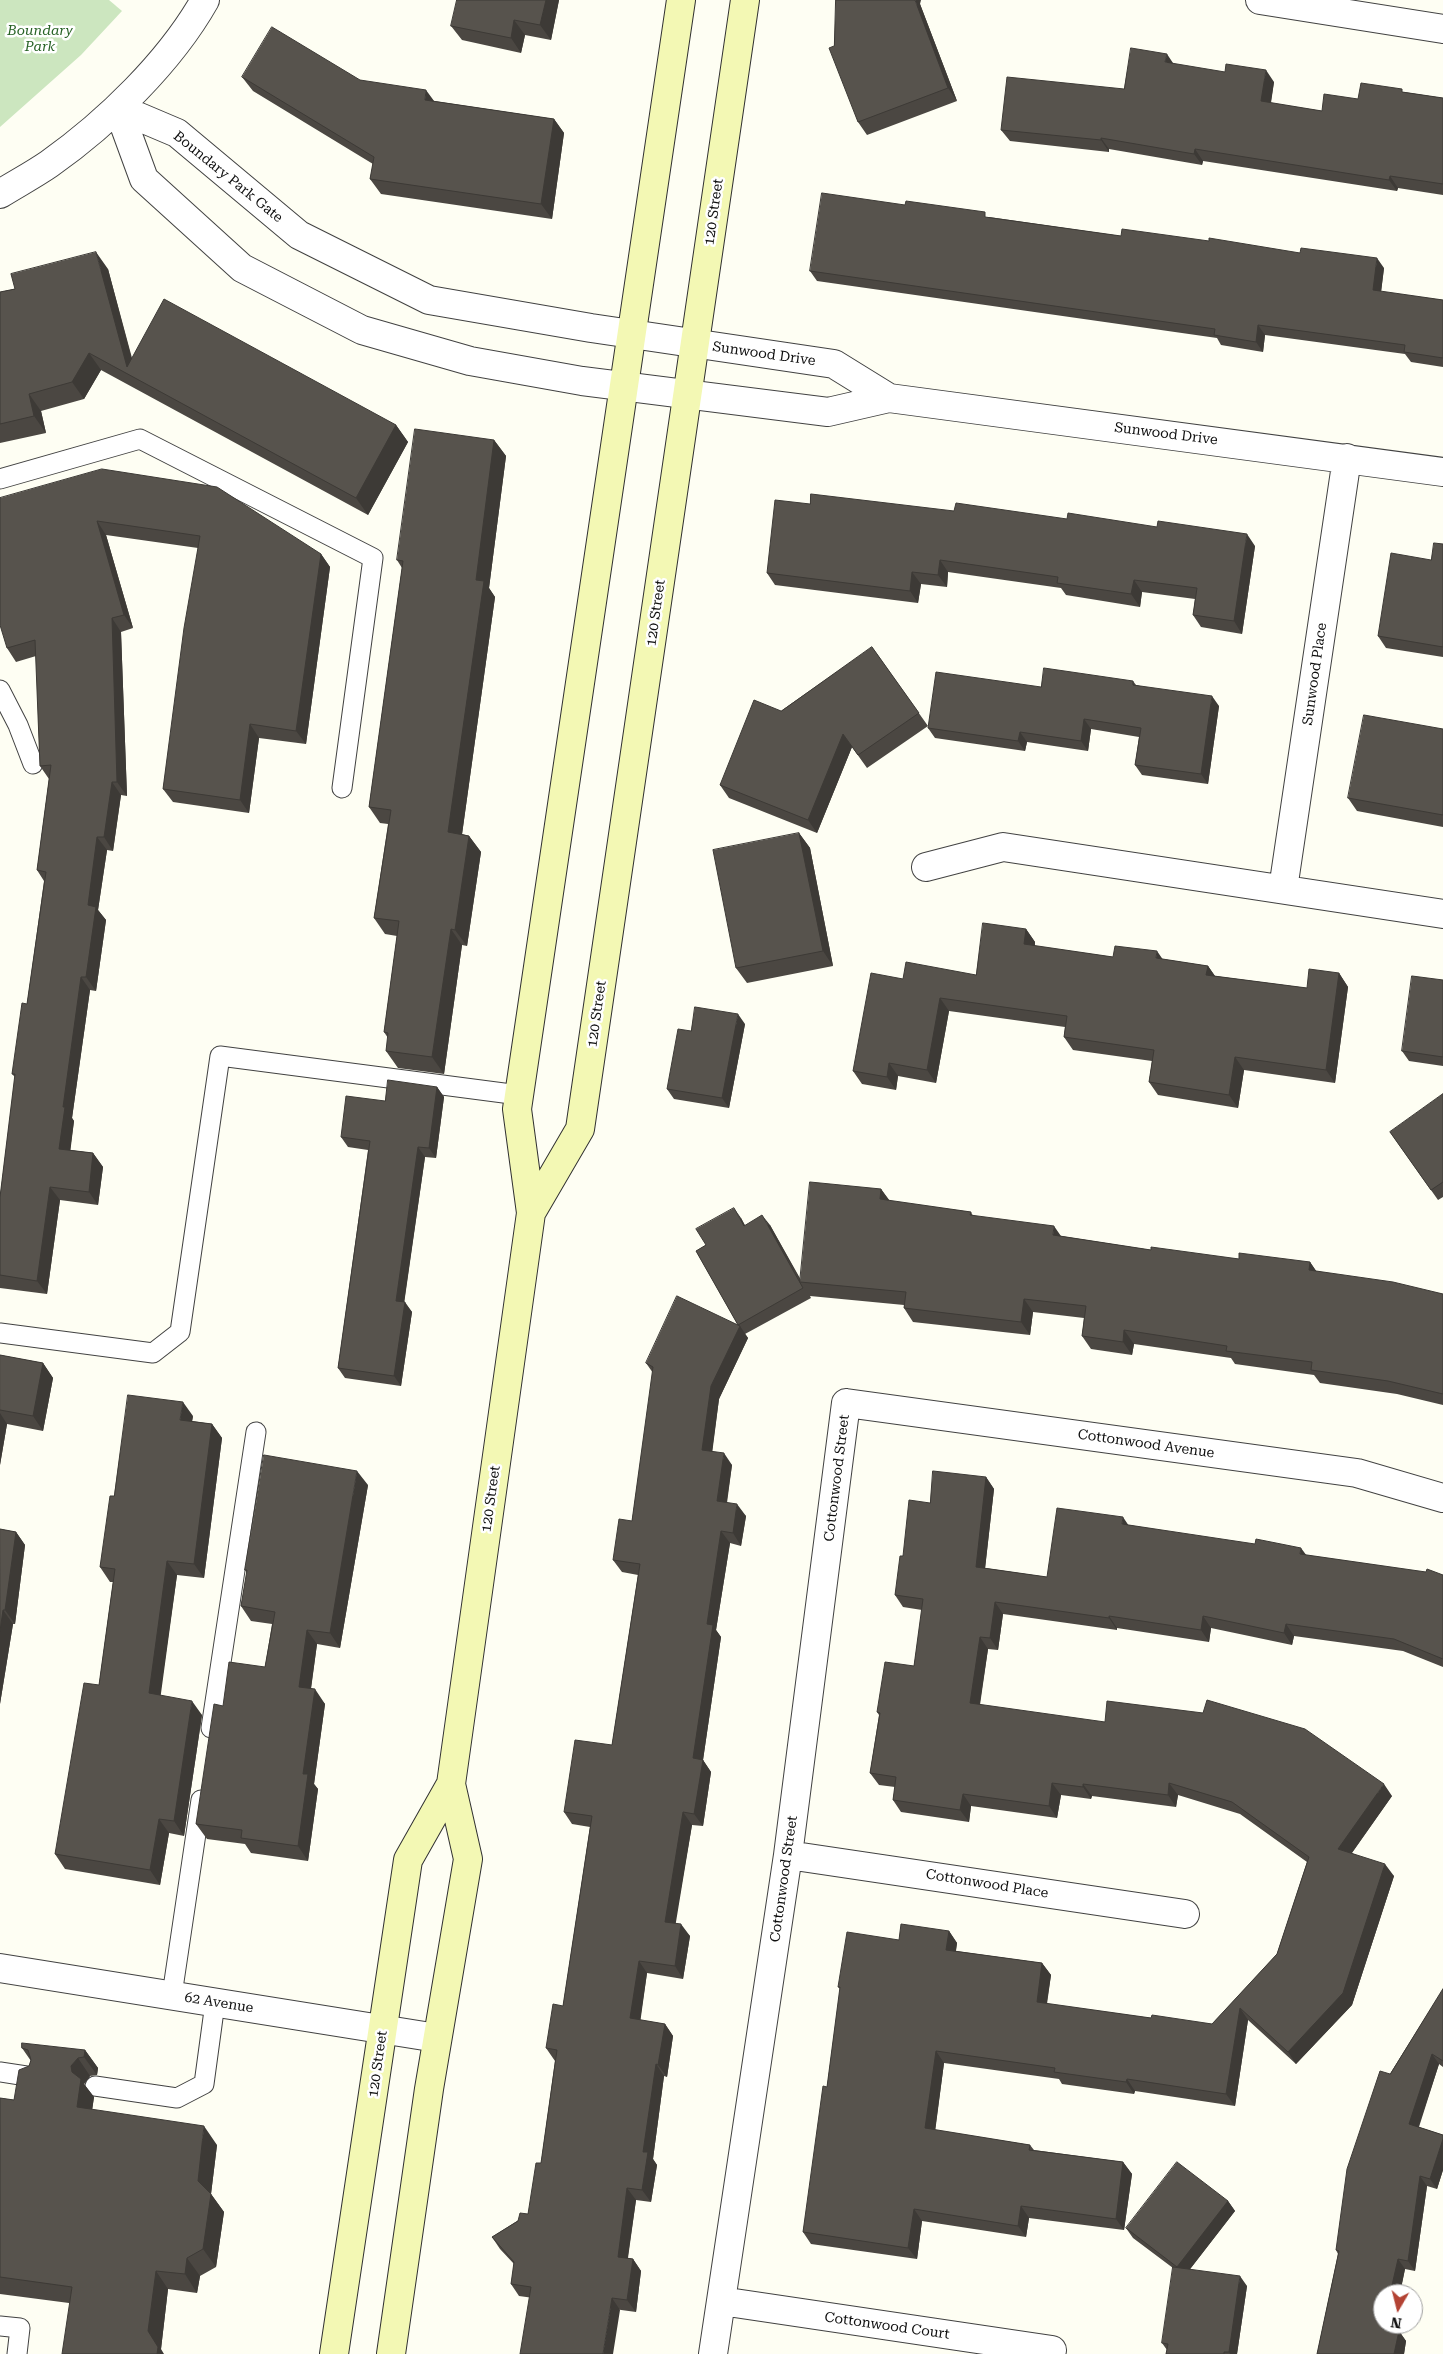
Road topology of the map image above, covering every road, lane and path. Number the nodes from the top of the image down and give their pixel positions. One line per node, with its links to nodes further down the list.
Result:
1 (205, 0): 6 (street)
2 (681, 0): 8 (main road, 120 Street)
3 (745, 0): 9 (main road, 120 Street)
4 (1260, 0): 5 (street)
5 (1443, 30)
6 (118, 108): 7 (street); 8 (street, Boundary Park Gate); 10 (street)
7 (0, 194)
8 (631, 334): 9 (street, Sunwood Drive); 10 (main road, 120 Street)
9 (694, 343): 11 (main road, 120 Street); 12 (street, Sunwood Drive)
10 (624, 386): 11 (street, Sunwood Drive); 22 (main road, 120 Street)
11 (687, 394): 12 (street, Sunwood Drive); 23 (main road, 120 Street)
12 (889, 398): 13 (street, Sunwood Drive)
13 (1346, 458): 14 (street, Sunwood Drive); 20 (street, Sunwood Place)
14 (1443, 472)
15 (0, 479): 18 (lane)
16 (0, 690): 17 (lane)
17 (33, 764)
18 (342, 788)
19 (926, 867): 20 (street)
20 (1282, 889): 21 (street)
21 (1443, 914)
22 (519, 1095): 23 (main road, 120 Street); 24 (lane)
23 (531, 1214): 30 (main road, 120 Street)
24 (0, 1333)
25 (846, 1403): 27 (street, Cottonwood Avenue); 31 (street, Cottonwood Street)
26 (256, 1432): 28 (lane)
27 (1443, 1498)
28 (208, 1748)
29 (204, 1778): 34 (lane)
30 (450, 1784): 36 (main road, 120 Street); 37 (main road, 120 Street)
31 (788, 1855): 32 (street, Cottonwood Place); 41 (street, Cottonwood Street)
32 (1186, 1914)
33 (0, 1968): 34 (street, 62 Avenue)
34 (172, 1995): 35 (street, 62 Avenue)
35 (215, 2003): 36 (street, 62 Avenue); 40 (lane)
36 (383, 2029): 37 (street, 62 Avenue); 45 (main road, 120 Street)
37 (437, 2038): 46 (main road, 120 Street)
38 (0, 2072): 39 (lane)
39 (33, 2077)
40 (95, 2086)
41 (721, 2301): 43 (street, Cottonwood Court); 47 (street, Cottonwood Street)
42 (0, 2326): 44 (lane)
43 (1052, 2350)
44 (17, 2354)
45 (334, 2354)
46 (392, 2354)
47 (713, 2354)

